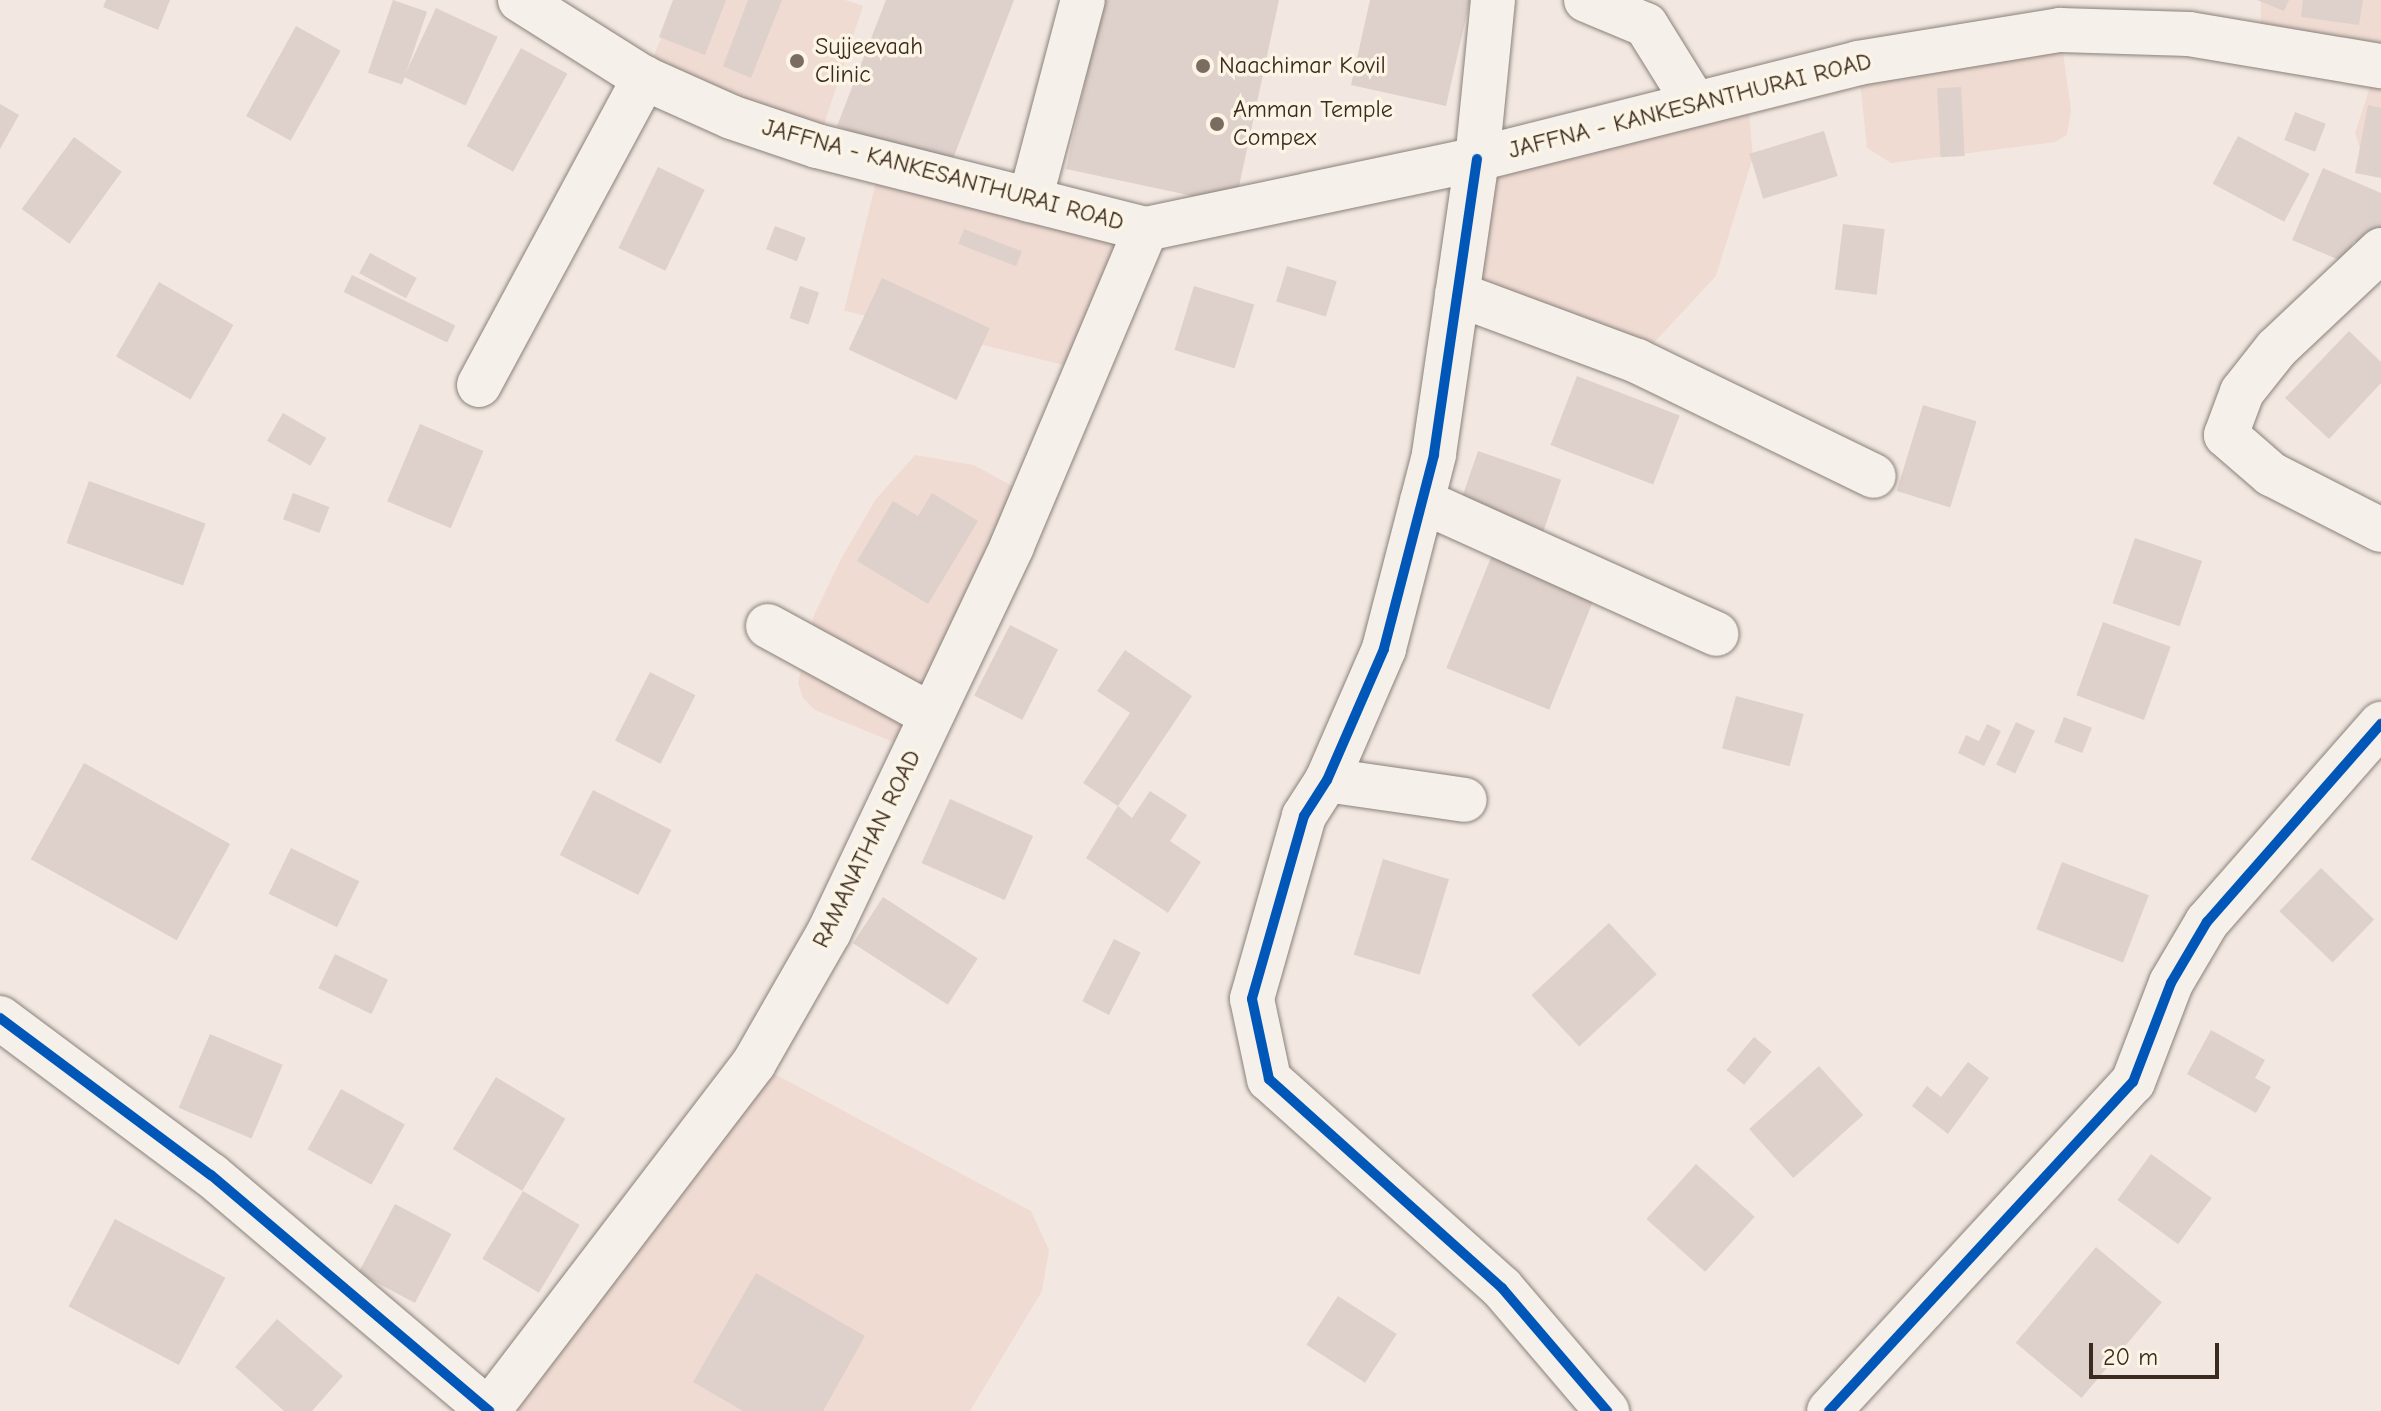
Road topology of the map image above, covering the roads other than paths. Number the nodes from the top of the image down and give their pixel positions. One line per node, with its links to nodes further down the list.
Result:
1 (520, 0): 6 (street, JAFFNA - KANKESANTHURAI ROAD)
2 (1083, 0): 9 (street)
3 (1493, 0): 8 (street)
4 (1586, 0): 7 (street)
5 (2380, 62): 7 (street, JAFFNA - KANKESANTHURAI ROAD)
6 (644, 78): 9 (street, JAFFNA - KANKESANTHURAI ROAD); 13 (street)
7 (1694, 102): 8 (street, JAFFNA - KANKESANTHURAI ROAD)
8 (1477, 159): 10 (street, JAFFNA - KANKESANTHURAI ROAD); 12 (street)
9 (1030, 200): 10 (street, JAFFNA - KANKESANTHURAI ROAD)
10 (1146, 229): 19 (street, RAMANATHAN ROAD)
11 (2381, 250): 16 (street)
12 (1457, 294): 14 (street); 15 (street)
13 (479, 385)
14 (1874, 476)
15 (1422, 501): 18 (street); 21 (street)
16 (2381, 530)
17 (768, 626): 19 (street)
18 (1716, 634)
19 (931, 715): 24 (street, RAMANATHAN ROAD)
20 (2381, 724): 26 (street)
21 (1327, 780): 22 (street); 25 (street)
22 (1465, 800)
23 (0, 1018): 24 (street)
24 (488, 1411)
25 (1607, 1411)
26 (1829, 1411)

